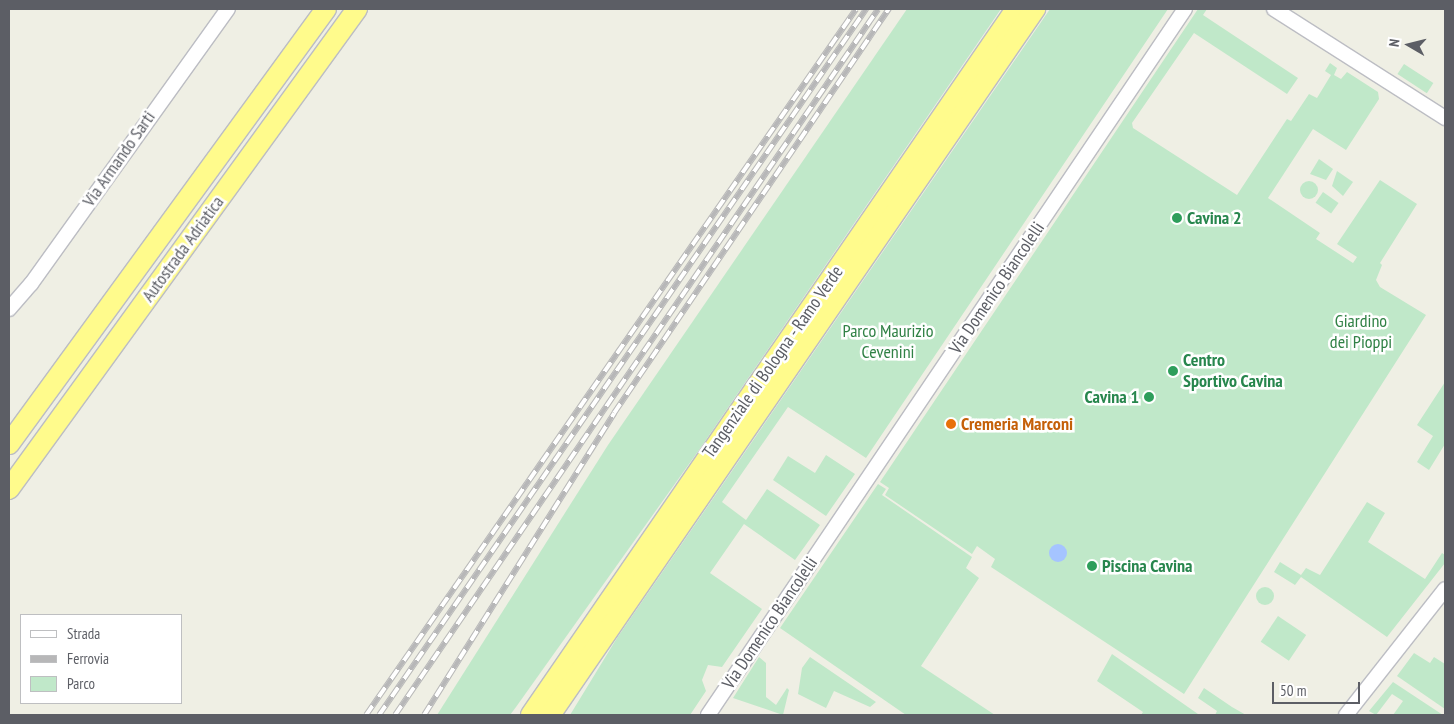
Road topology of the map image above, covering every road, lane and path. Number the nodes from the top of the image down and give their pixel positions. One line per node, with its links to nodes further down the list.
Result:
1 (228, 9): 9 (street, Via Armando Sarti)
2 (326, 9): 10 (highway, Autostrada Adriatica)
3 (357, 9): 11 (highway, Autostrada Adriatica)
4 (1016, 9): 12 (highway, Tangenziale di Bologna - Ramo Verde)
5 (1035, 9): 14 (highway, Tangenziale di Bologna - Ramo Verde)
6 (1185, 9): 19 (street, Via Domenico Biancolelli)
7 (1274, 9): 8 (street)
8 (1445, 118)
9 (9, 309)
10 (9, 444)
11 (9, 489)
12 (619, 586): 15 (highway); 16 (highway, Tangenziale di Bologna - Ramo Verde)
13 (1445, 589): 20 (street)
14 (620, 613): 17 (highway, Tangenziale di Bologna - Ramo Verde); 18 (highway)
15 (517, 715)
16 (531, 715)
17 (550, 715)
18 (560, 715)
19 (708, 715)
20 (1346, 715)

